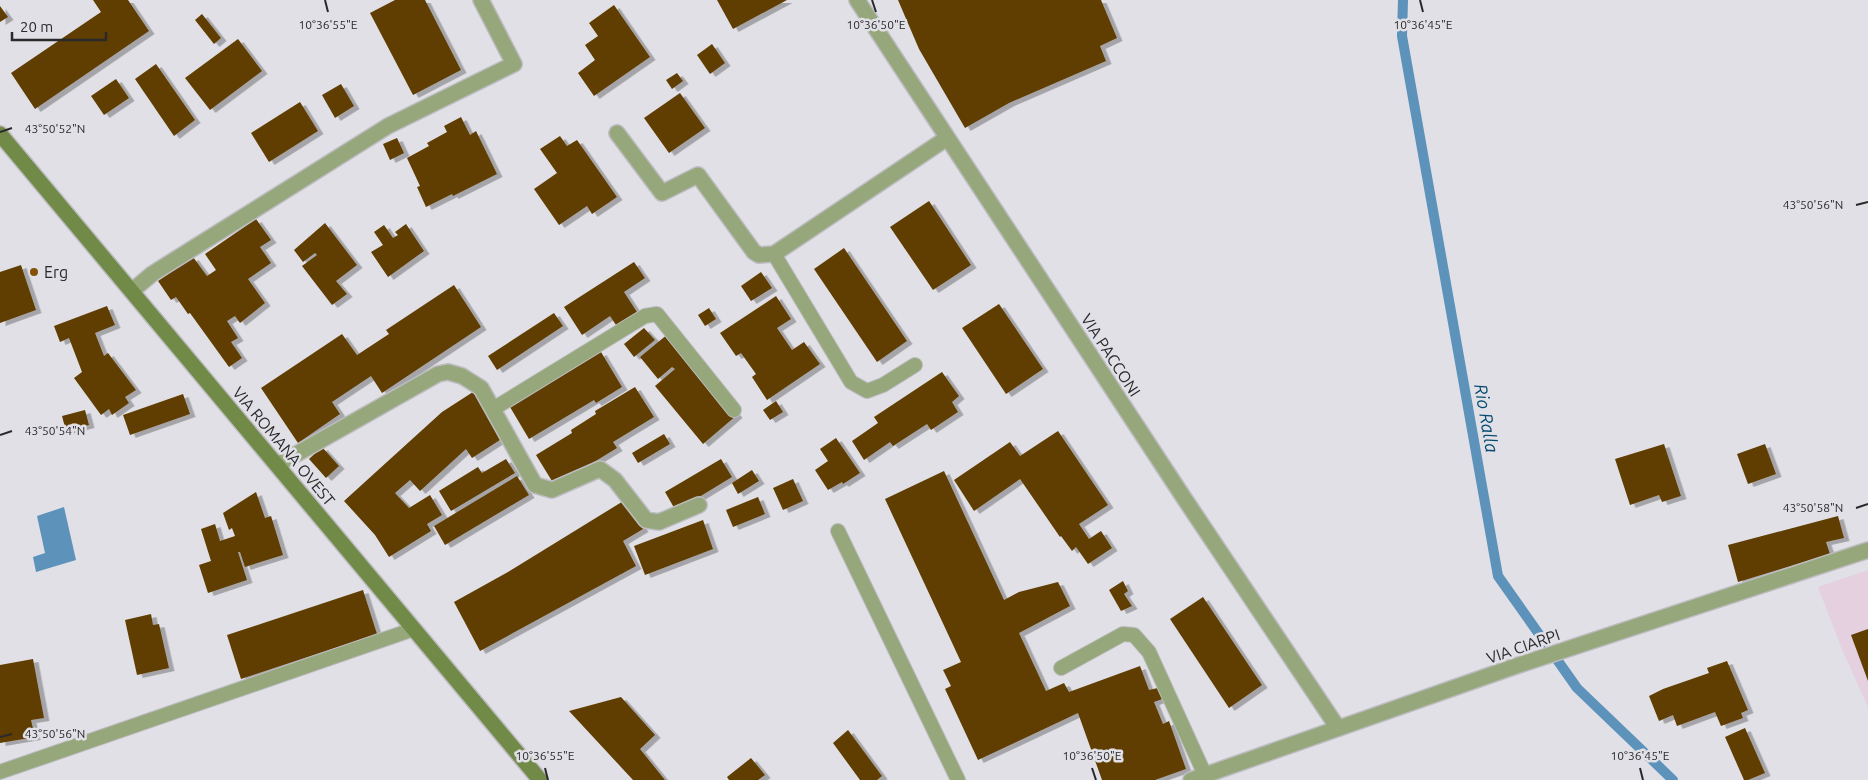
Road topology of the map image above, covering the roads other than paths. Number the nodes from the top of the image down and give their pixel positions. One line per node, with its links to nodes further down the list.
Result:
1 (481, 0): 7 (street)
2 (857, 0): 5 (street, VIA PACCONI)
3 (617, 133): 6 (street)
4 (0, 134): 7 (street, VIA ROMANA OVEST)
5 (947, 138): 6 (street); 17 (street, VIA PACCONI)
6 (774, 254): 8 (lane)
7 (132, 291): 11 (street, VIA ROMANA OVEST)
8 (915, 365)
9 (493, 410): 10 (lane); 11 (street); 12 (street)
10 (734, 410)
11 (276, 465): 15 (street, VIA ROMANA OVEST)
12 (699, 505)
13 (838, 531): 21 (lane)
14 (1868, 550): 17 (street, VIA CIARPI)
15 (414, 629): 18 (lane); 20 (street, VIA ROMANA OVEST)
16 (1061, 668): 19 (lane)
17 (1338, 728): 19 (street, VIA CIARPI)
18 (0, 772)
19 (1198, 778)
20 (540, 780)
21 (958, 780)

